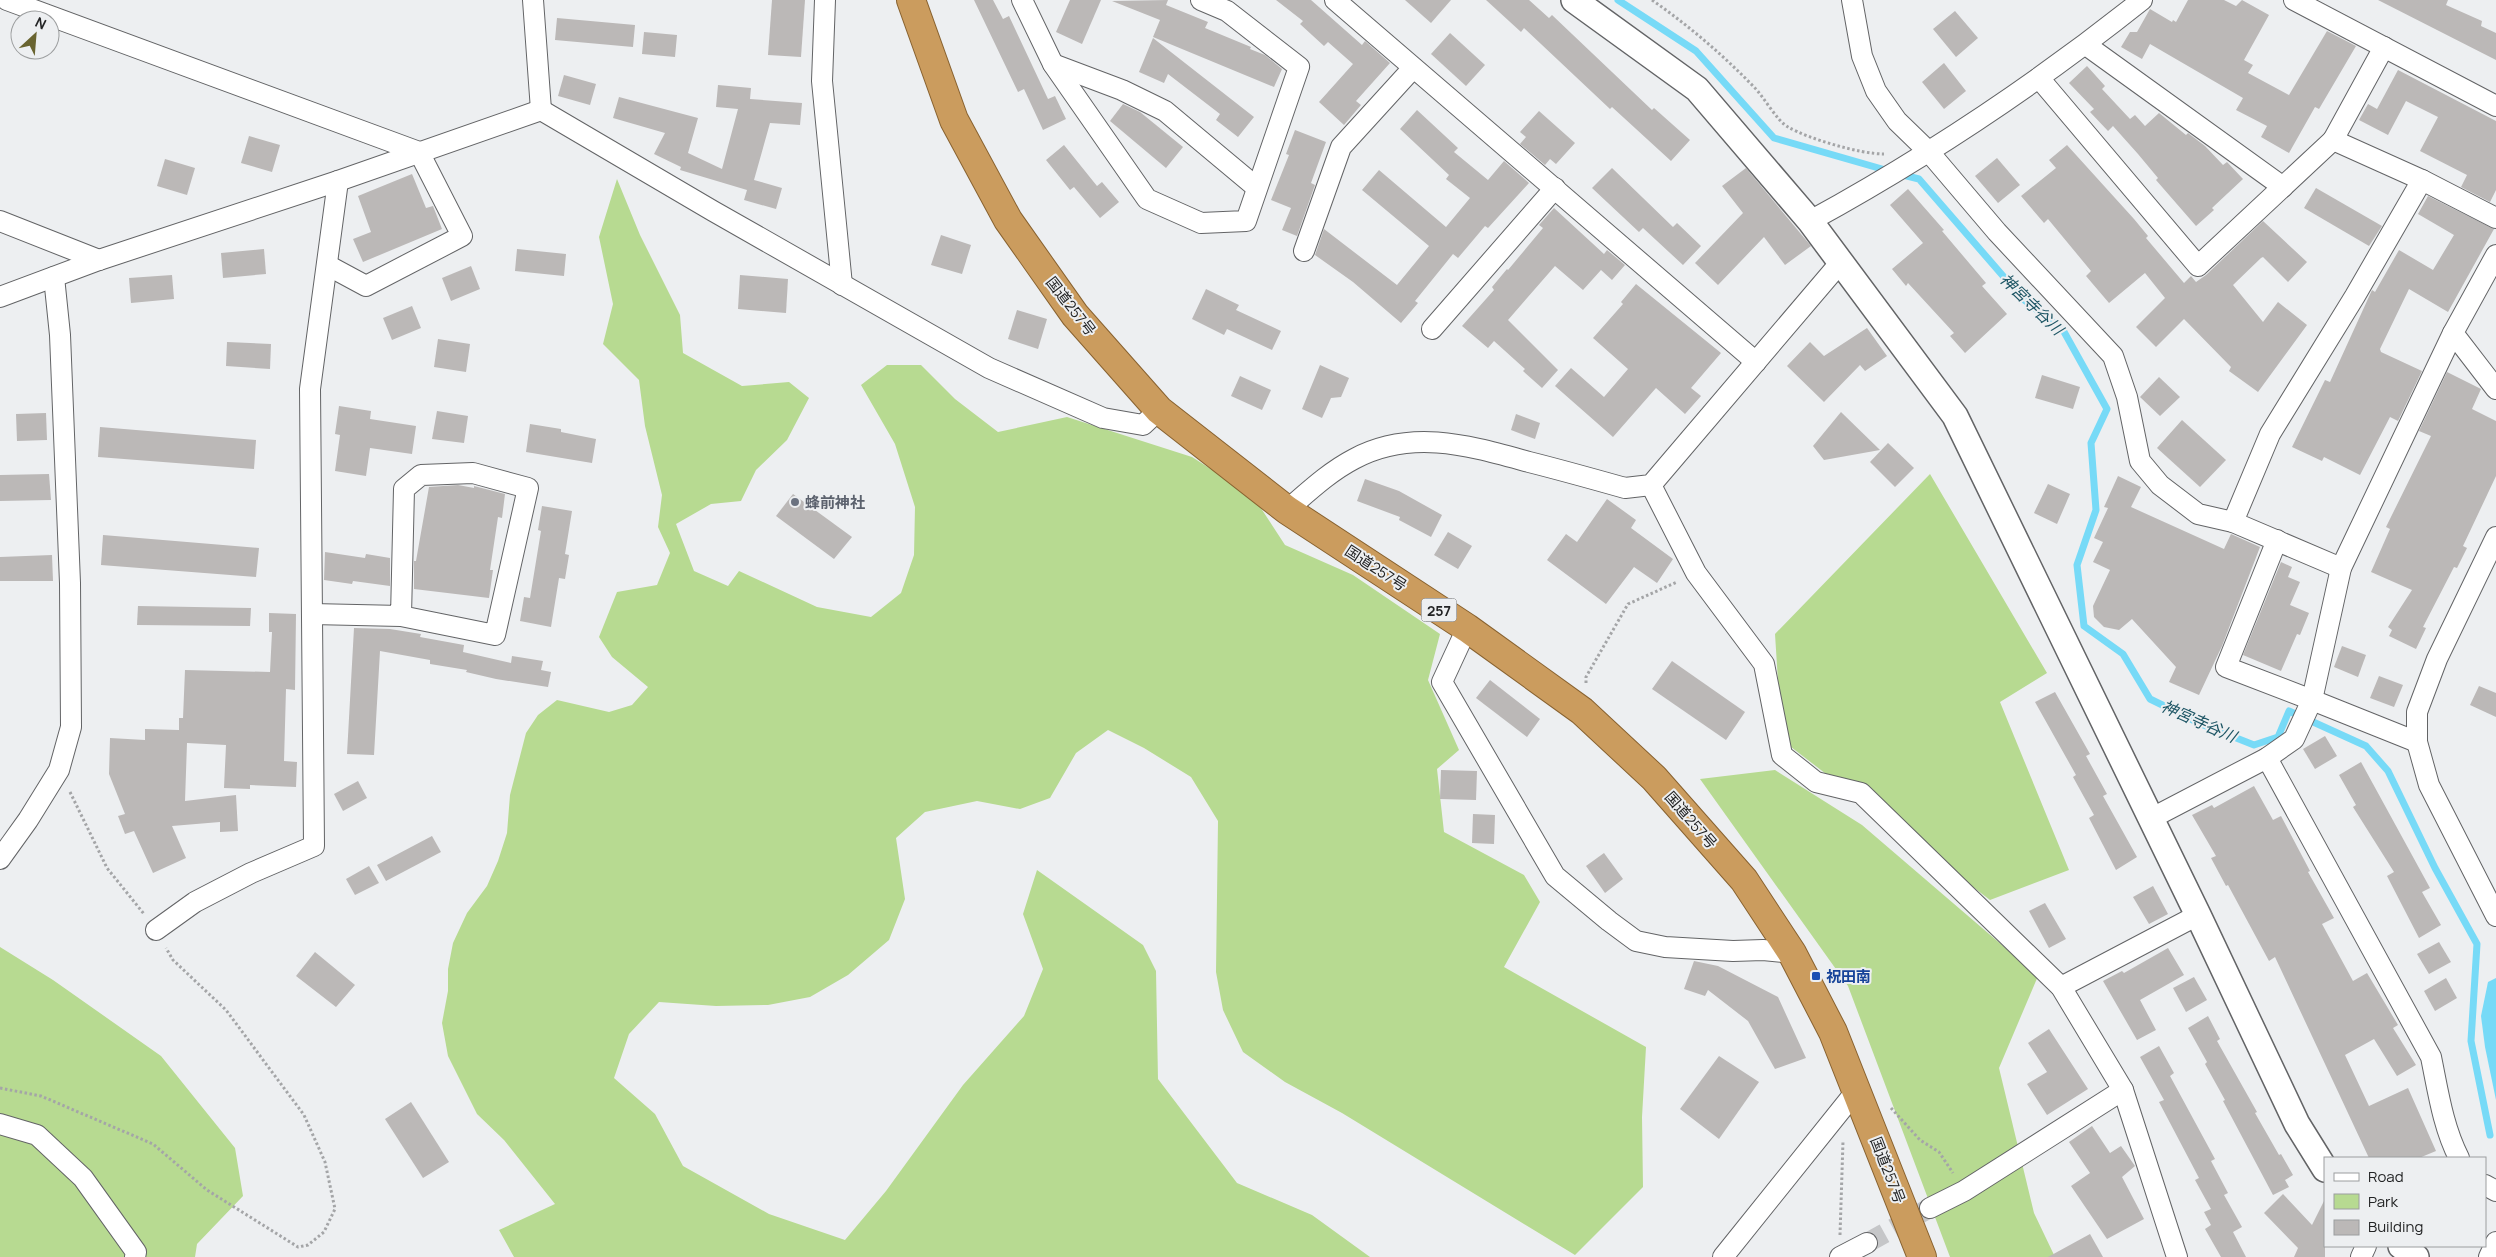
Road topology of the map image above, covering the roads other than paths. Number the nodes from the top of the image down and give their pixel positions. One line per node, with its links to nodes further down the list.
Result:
1 (8, 0): 20 (street)
2 (533, 0): 18 (street)
3 (825, 0): 36 (street)
4 (911, 0): 42 (highway, 国道257号 / 257)
5 (1022, 0): 14 (street)
6 (1201, 0): 24 (street)
7 (1335, 0): 15 (street)
8 (1574, 0): 29 (street)
9 (1852, 0): 21 (street)
10 (2142, 0): 12 (street)
11 (2294, 0): 13 (street)
12 (2086, 45): 16 (street); 25 (street)
13 (2384, 47): 17 (street); 19 (street)
14 (1053, 64): 24 (street); 24 (street)
15 (1413, 68): 26 (street); 30 (street)
16 (2039, 78): 21 (street); 25 (street)
17 (2496, 106)
18 (541, 110): 20 (street); 36 (street)
19 (2333, 140): 22 (street); 25 (street)
20 (419, 152): 23 (street); 34 (street)
21 (1928, 152): 29 (street); 45 (street)
22 (2422, 180): 27 (street); 45 (street)
23 (338, 181): 32 (street); 34 (street)
24 (1256, 187)
25 (2283, 187)
26 (1555, 188): 38 (street); 40 (street)
27 (2496, 218)
28 (0, 221): 32 (street)
29 (1810, 221): 33 (street)
30 (1304, 251)
31 (2496, 255): 39 (street)
32 (98, 260): 35 (street)
33 (1840, 263): 40 (street); 55 (street)
34 (327, 265): 49 (street)
35 (54, 277): 37 (street); 56 (street)
36 (842, 285): 42 (street)
37 (0, 297)
38 (1432, 329)
39 (2453, 333): 41 (street); 48 (street)
40 (1756, 362): 43 (street)
41 (2496, 389)
42 (1159, 410): 44 (highway, 国道257号 / 257)
43 (1651, 486): 44 (street); 61 (street)
44 (1287, 510): 51 (highway, 国道257号 / 257)
45 (2233, 522): 47 (street)
46 (2496, 537): 53 (street)
47 (2277, 540): 48 (street); 52 (street)
48 (2341, 568): 52 (street)
49 (312, 614): 50 (street); 59 (street)
50 (401, 616): 50 (street)
51 (1467, 628): 60 (highway, 国道257号 / 257); 60 (street)
52 (2311, 702): 53 (street); 54 (street)
53 (2417, 742): 57 (street)
54 (2267, 758): 55 (street); 65 (street)
55 (2150, 819): 58 (street)
56 (0, 859)
57 (2495, 910)
58 (2198, 915): 61 (street); 66 (street)
59 (156, 930)
60 (1792, 953): 63 (highway, 国道257号 / 257)
61 (2061, 987): 62 (street)
62 (2123, 1090): 67 (street); 75 (street)
63 (1851, 1098): 73 (street); 74 (highway, 国道257号 / 257)
64 (0, 1124): 72 (street)
65 (2458, 1157)
66 (2324, 1167)
67 (1930, 1208)
68 (2496, 1242): 77 (street)
69 (1867, 1243): 71 (street)
70 (2402, 1247): 76 (street)
71 (1839, 1256)
72 (135, 1257)
73 (1723, 1257)
74 (1922, 1257)
75 (2177, 1257)
76 (2416, 1257)
77 (2489, 1257)

